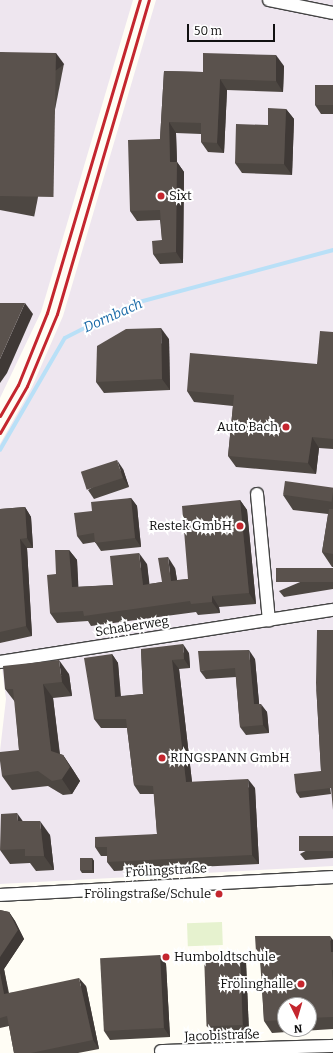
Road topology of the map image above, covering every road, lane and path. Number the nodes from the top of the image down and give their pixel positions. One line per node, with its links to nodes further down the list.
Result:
1 (269, 0): 2 (street)
2 (333, 13)
3 (257, 494): 5 (street)
4 (333, 610): 5 (street, Schaberweg)
5 (269, 620): 6 (street, Schaberweg)
6 (0, 662)
7 (333, 877): 8 (street, Frölingstraße)
8 (0, 895)
9 (333, 1046): 10 (street, Jacobistraße)
10 (161, 1051)

